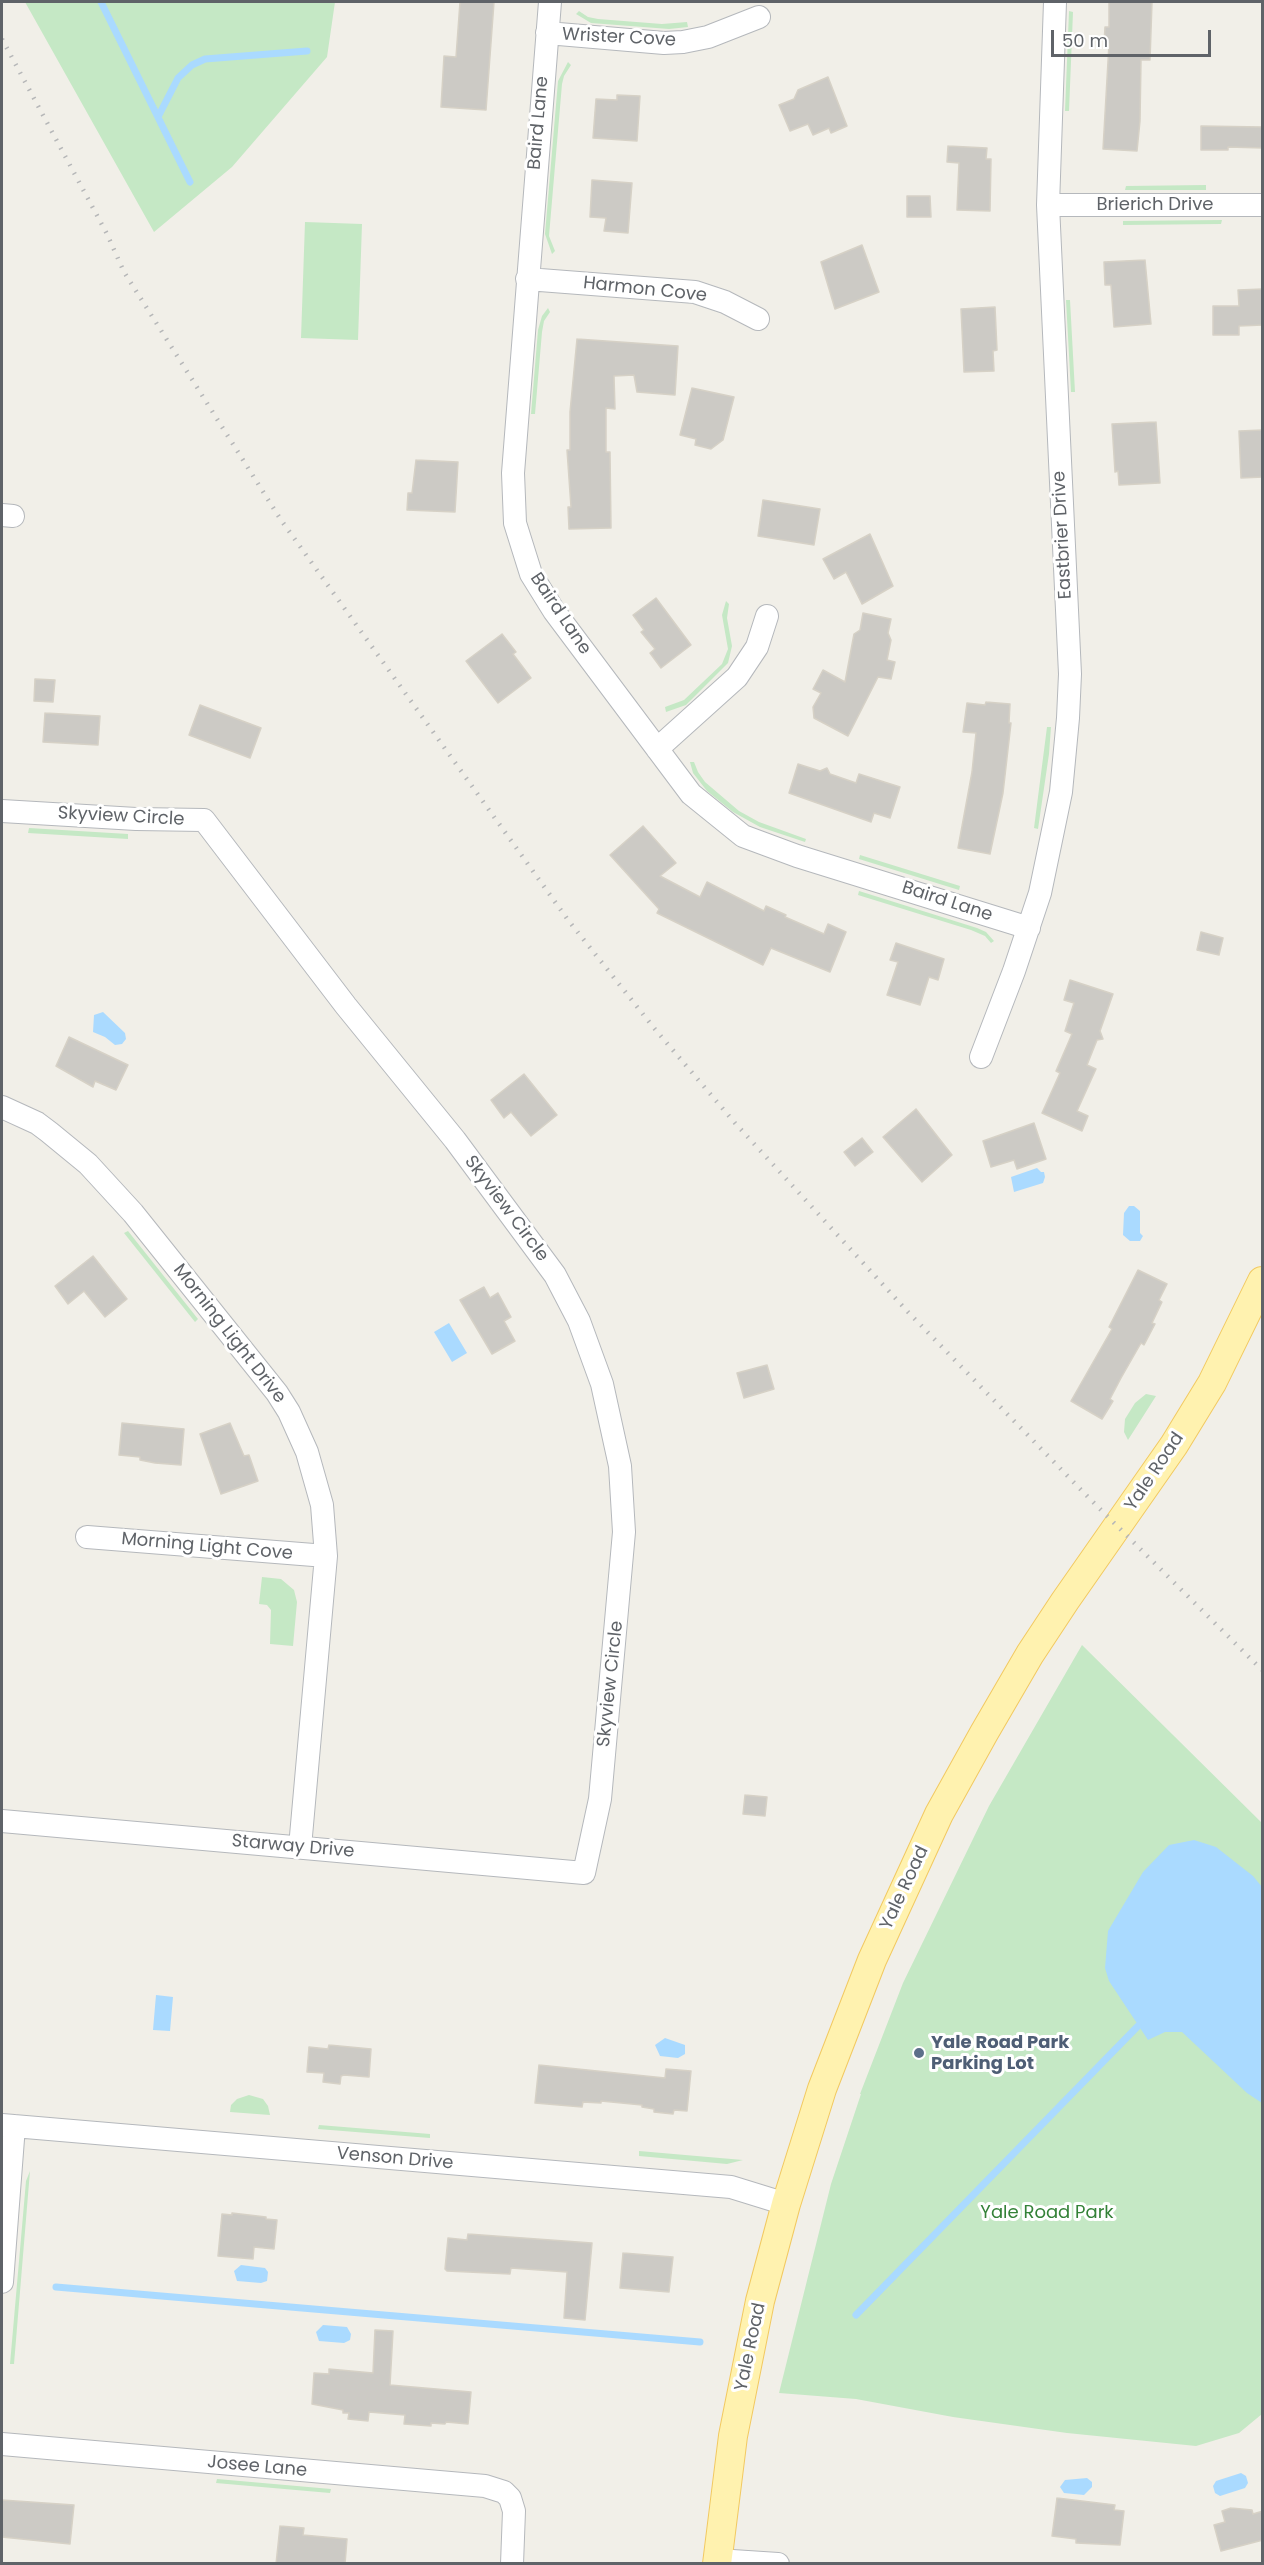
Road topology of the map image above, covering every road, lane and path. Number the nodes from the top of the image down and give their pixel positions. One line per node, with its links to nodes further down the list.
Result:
1 (550, 2): 4 (street, Baird Lane)
2 (1055, 2): 5 (street, Eastbrier Drive)
3 (759, 17): 4 (street, Wrister Cove)
4 (547, 33): 7 (street, Baird Lane)
5 (1048, 205): 6 (street, Brierich Drive); 12 (street, Eastbrier Drive)
6 (1263, 205)
7 (527, 279): 8 (street, Harmon Cove); 10 (street, Baird Lane)
8 (758, 320)
9 (766, 616): 10 (street)
10 (657, 748): 12 (street, Baird Lane)
11 (2, 811): 20 (street, Skyview Circle)
12 (1029, 928): 13 (street, Eastbrier Drive)
13 (981, 1057)
14 (2, 1107): 17 (street, Morning Light Drive)
15 (1263, 1281): 22 (main road, Yale Road)
16 (87, 1537): 17 (street, Morning Light Cove)
17 (326, 1556): 19 (street, Morning Light Drive)
18 (2, 1821): 19 (street, Starway Drive)
19 (300, 1847): 20 (street, Starway Drive)
20 (584, 1873)
21 (8, 2126): 22 (street, Venson Drive); 23 (street)
22 (786, 2204): 25 (main road, Yale Road)
23 (2, 2282)
24 (2, 2444): 26 (street, Josee Lane)
25 (717, 2562): 27 (street)
26 (512, 2564)
27 (778, 2564)

